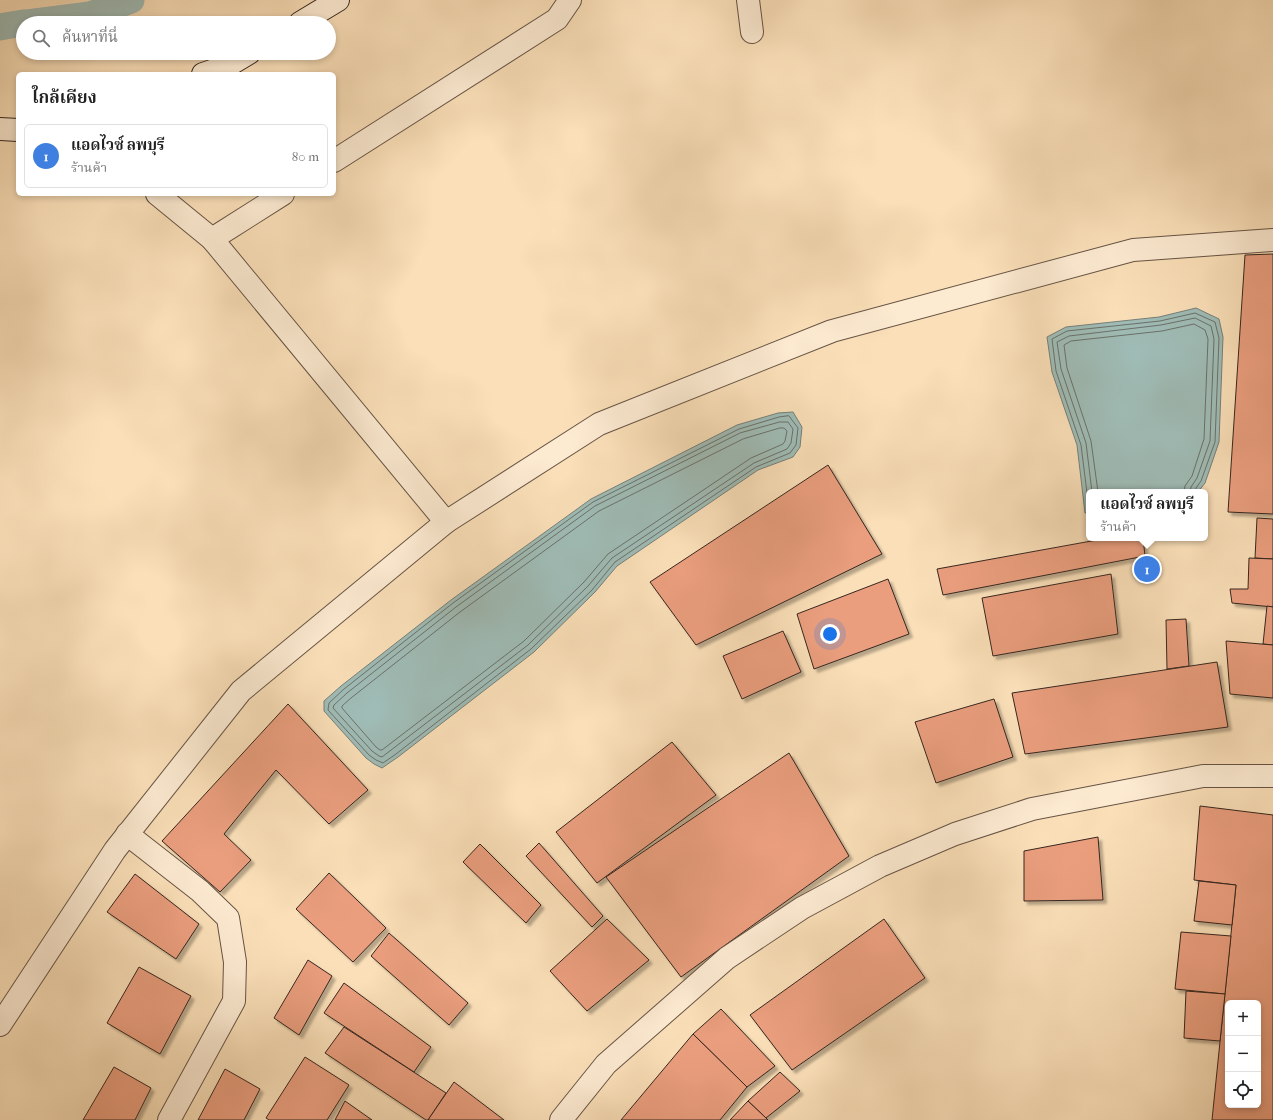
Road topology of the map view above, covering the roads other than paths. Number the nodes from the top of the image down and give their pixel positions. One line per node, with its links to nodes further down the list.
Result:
1 (338, 0): 4 (street)
2 (570, 0): 10 (street)
3 (748, 0): 5 (street)
4 (312, 16)
5 (752, 32)
6 (237, 60): 7 (street)
7 (209, 72)
8 (0, 129): 9 (street)
9 (16, 130)
10 (336, 160)
11 (159, 196): 13 (street)
12 (280, 196): 13 (street)
13 (212, 239): 15 (street)
14 (1273, 240): 15 (street)
15 (446, 522): 17 (street)
16 (1273, 776): 20 (street)
17 (127, 834): 18 (street); 19 (street)
18 (0, 1025)
19 (169, 1120)
20 (561, 1120)

